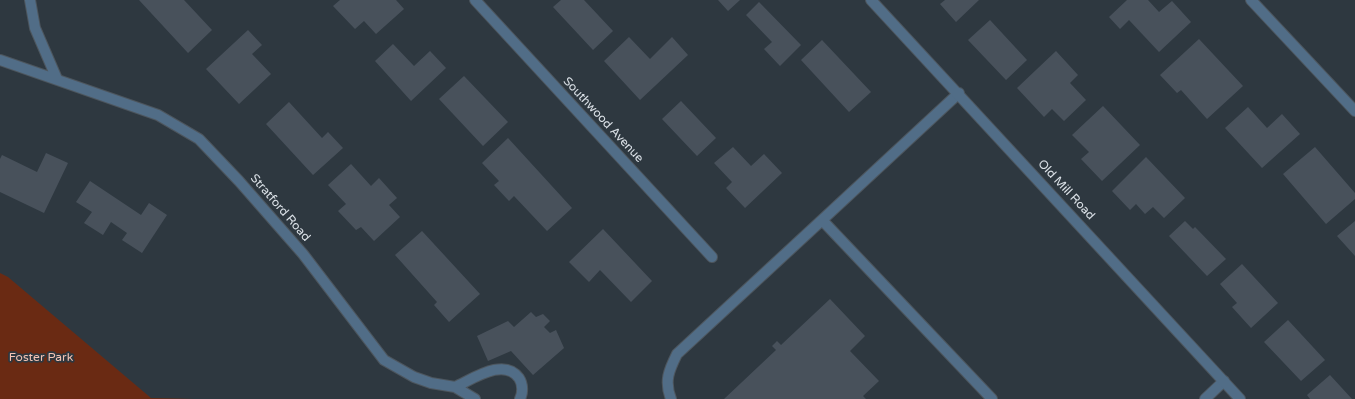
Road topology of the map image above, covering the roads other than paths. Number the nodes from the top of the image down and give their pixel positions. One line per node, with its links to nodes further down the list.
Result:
1 (30, 0): 6 (street)
2 (475, 0): 10 (street, Southwood Avenue)
3 (871, 0): 7 (street, Old Mill Road)
4 (1251, 0): 8 (street)
5 (0, 60): 6 (street, Stratford Road)
6 (57, 80): 12 (street, Stratford Road)
7 (959, 93): 9 (street); 11 (street, Old Mill Road)
8 (1355, 111)
9 (822, 220): 15 (street); 16 (street)
10 (712, 257)
11 (1224, 382): 17 (street); 18 (street, Old Mill Road)
12 (455, 387): 13 (street, Stratford Road); 14 (street)
13 (475, 399)
14 (520, 399)
15 (671, 399)
16 (992, 399)
17 (1205, 399)
18 (1240, 399)

